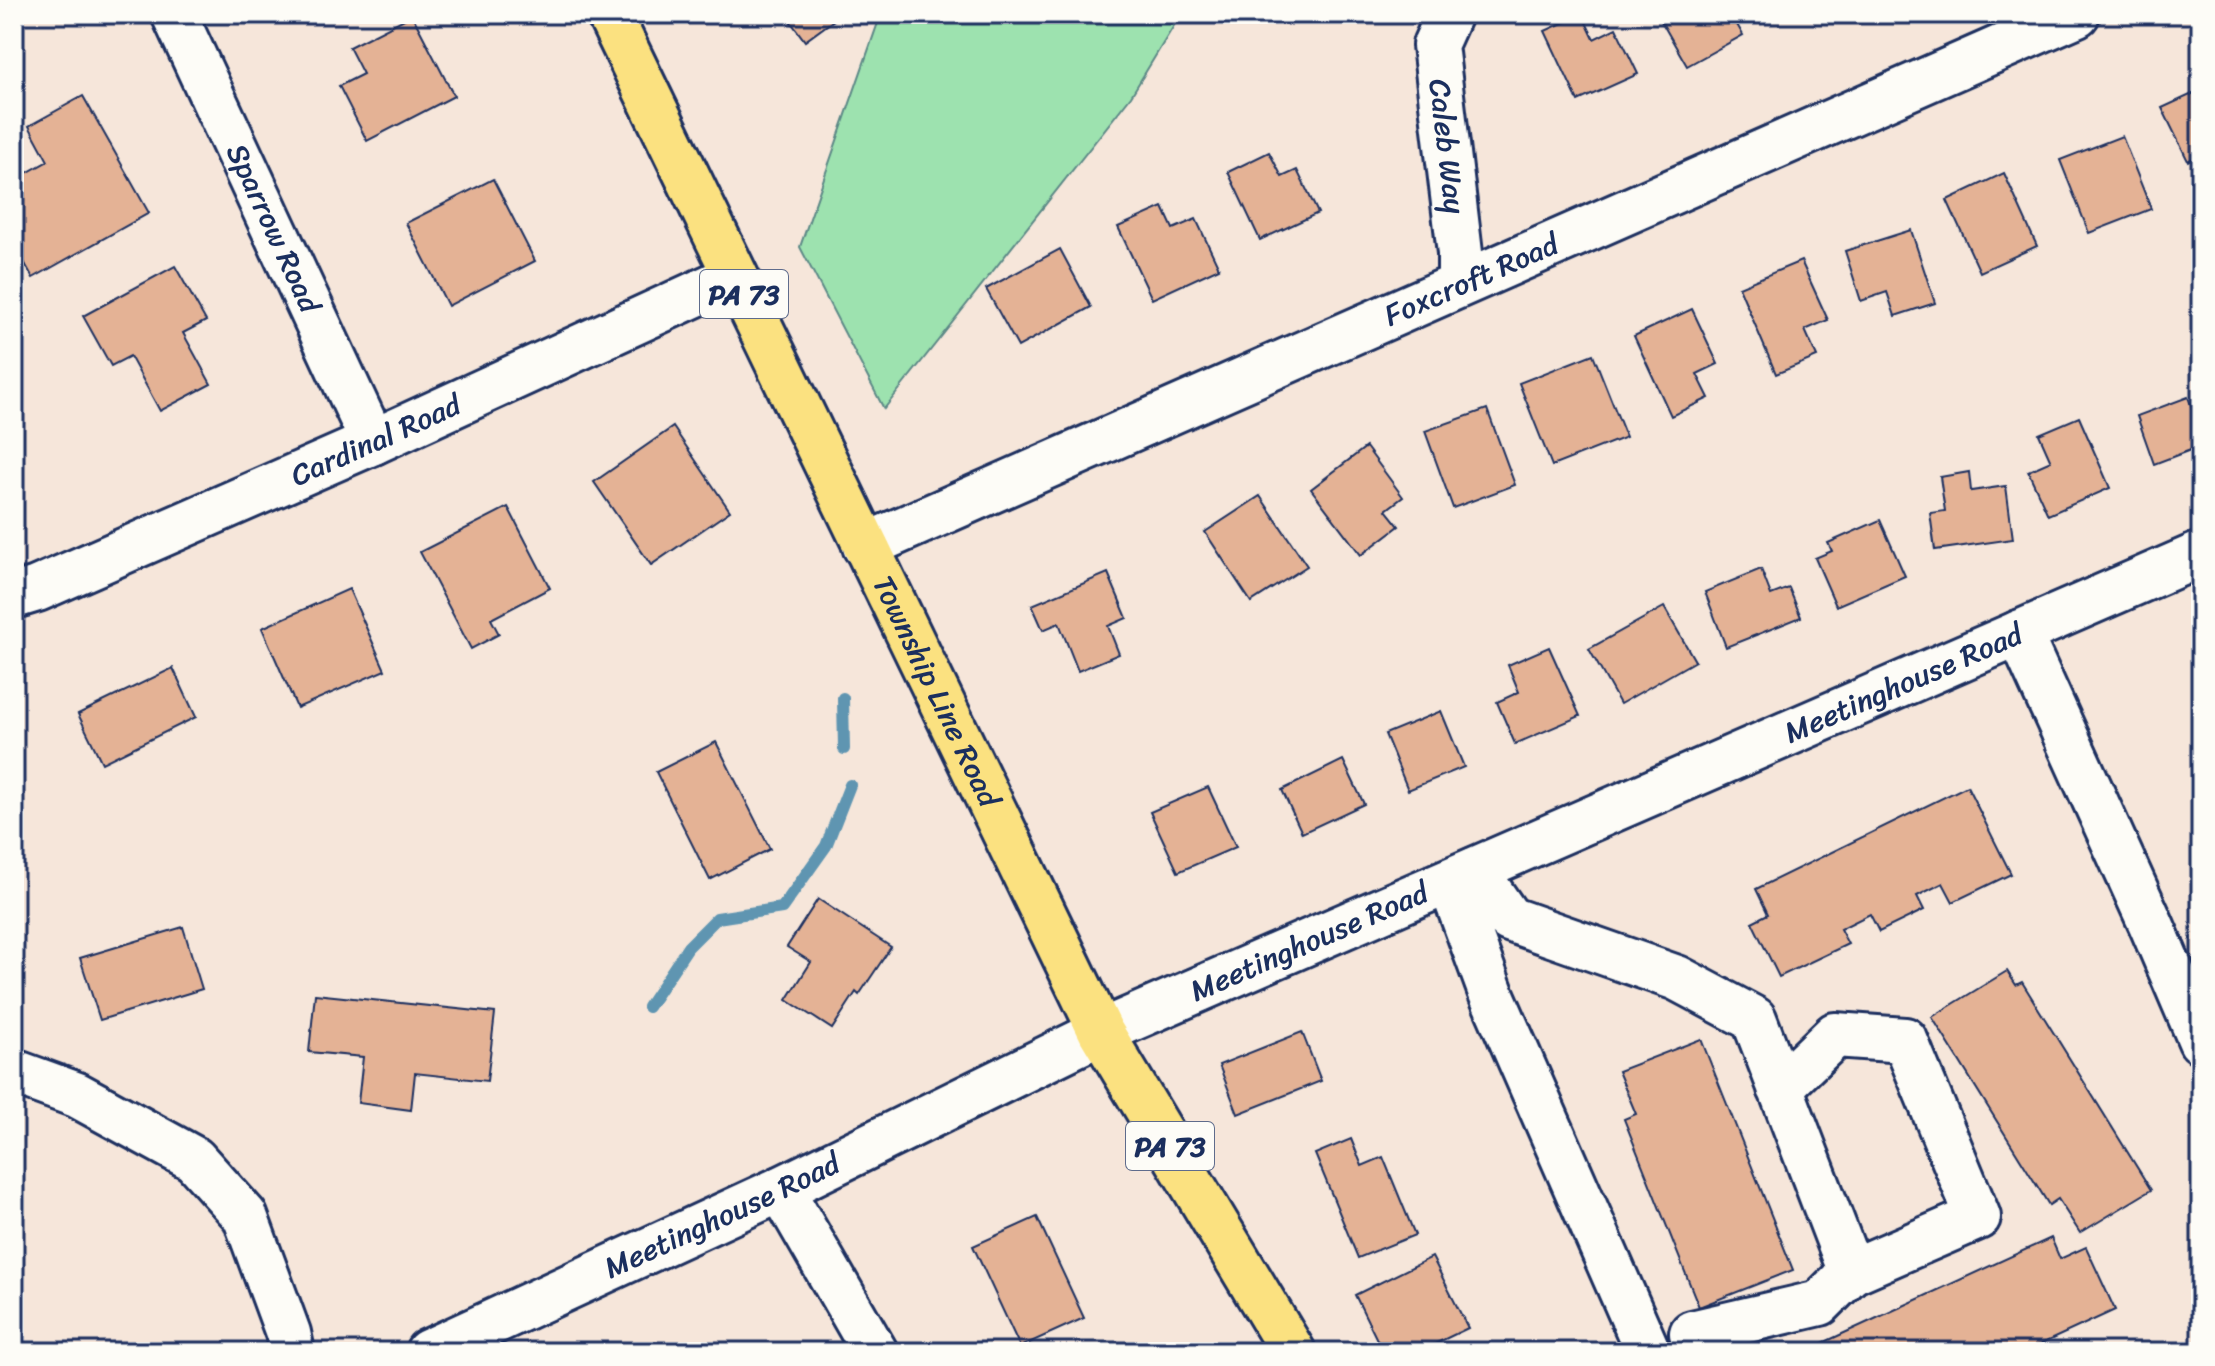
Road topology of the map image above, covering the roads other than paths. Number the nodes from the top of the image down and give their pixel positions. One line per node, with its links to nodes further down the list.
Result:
1 (174, 14): 7 (street, Sparrow Road)
2 (609, 14): 5 (main road, Township Line Road / PA 73)
3 (1449, 14): 6 (street, Caleb Way)
4 (2077, 14): 6 (street, Foxcroft Road)
5 (735, 276): 7 (street, Cardinal Road); 8 (main road, Township Line Road / PA 73)
6 (1460, 283): 8 (street, Foxcroft Road)
7 (373, 442): 10 (street, Cardinal Road)
8 (865, 546): 13 (main road, Township Line Road / PA 73)
9 (2201, 554): 11 (street, Meetinghouse Road)
10 (14, 596)
11 (2019, 633): 12 (street, Meetinghouse Road); 14 (street)
12 (1462, 875): 13 (street, Meetinghouse Road); 16 (street); 24 (street)
13 (1101, 1032): 17 (street, Meetinghouse Road); 23 (main road, Township Line Road / PA 73)
14 (2201, 1041)
15 (14, 1072): 20 (street)
16 (1780, 1088): 18 (street); 18 (street)
17 (781, 1189): 21 (street, Meetinghouse Road); 22 (street)
18 (1851, 1272): 19 (street)
19 (1692, 1333)
20 (292, 1352)
21 (428, 1352)
22 (875, 1352)
23 (1293, 1352)
24 (1648, 1352)

